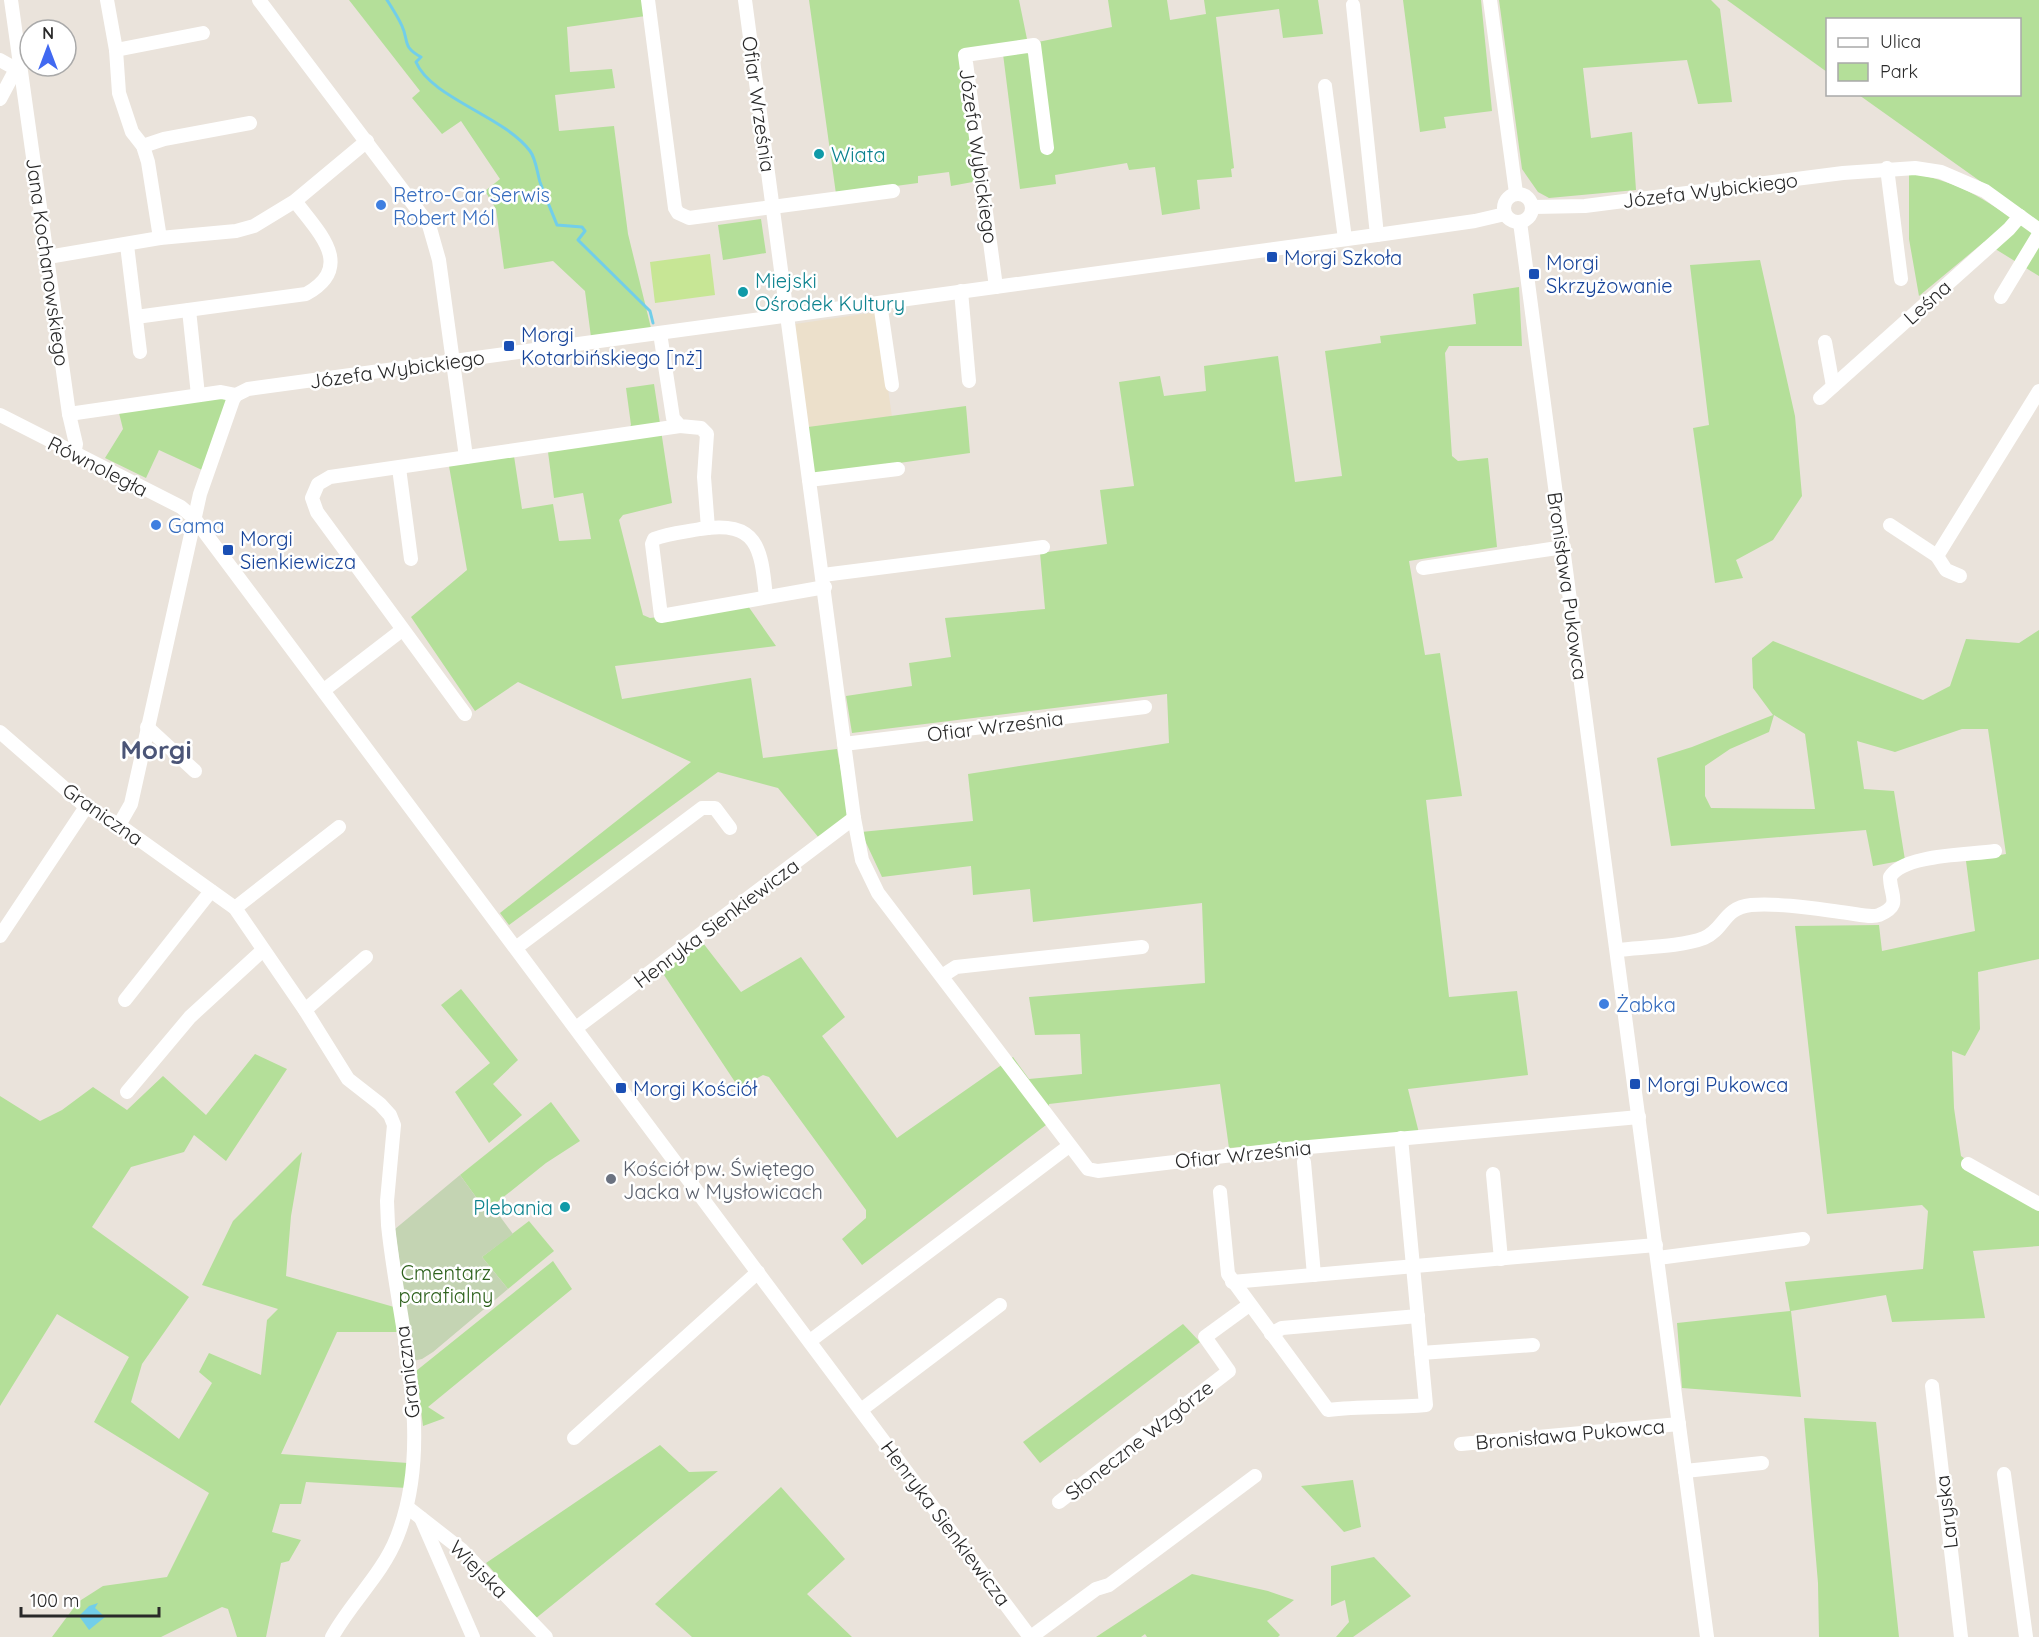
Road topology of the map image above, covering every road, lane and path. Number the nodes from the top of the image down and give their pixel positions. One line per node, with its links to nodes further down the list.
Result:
1 (107, 0): 9 (street)
2 (259, 0): 16 (street)
3 (648, 0): 23 (street)
4 (745, 0): 23 (street, Ofiar Września)
5 (1490, 0): 21 (street)
6 (8, 3): 11 (street, Jana Kochanowskiego)
7 (1353, 5): 29 (street)
8 (203, 33): 9 (street)
9 (116, 50): 17 (street)
10 (0, 60): 11 (street)
11 (18, 69): 14 (street)
12 (19, 78): 33 (street, Jana Kochanowskiego)
13 (1325, 86): 31 (street)
14 (0, 99)
15 (250, 123): 17 (street)
16 (367, 141): 22 (street); 45 (street)
17 (143, 146): 30 (street)
18 (1047, 148): 35 (street, Józefa Wybickiego)
19 (1887, 168): 24 (street, Józefa Wybickiego); 26 (street, Józefa Wybickiego); 34 (street)
20 (893, 191): 23 (street)
21 (1516, 194): 24 (street); 25 (street)
22 (295, 201): 30 (street); 39 (street)
23 (772, 207): 40 (street, Ofiar Września)
24 (1533, 207): 27 (street)
25 (1505, 214): 27 (street); 29 (street, Józefa Wybickiego)
26 (2020, 216): 28 (street); 48 (street, Leśna)
27 (1520, 222): 65 (street, Bronisława Pukowca)
28 (2039, 232): 37 (street)
29 (1377, 235): 31 (street, Józefa Wybickiego)
30 (160, 238): 32 (street)
31 (1345, 239): 35 (street, Józefa Wybickiego)
32 (127, 245): 33 (street); 41 (street)
33 (48, 257): 53 (street, Jana Kochanowskiego)
34 (1901, 279)
35 (996, 287): 36 (street, Józefa Wybickiego)
36 (961, 291): 38 (street, Józefa Wybickiego); 46 (street)
37 (2001, 297)
38 (880, 303): 40 (street, Józefa Wybickiego); 47 (street)
39 (189, 310): 41 (street); 50 (street)
40 (786, 316): 42 (street, Józefa Wybickiego); 60 (street, Ofiar Września)
41 (136, 317): 44 (street)
42 (660, 333): 45 (street, Józefa Wybickiego); 55 (street)
43 (1826, 342): 48 (street)
44 (140, 352)
45 (454, 361): 51 (street, Józefa Wybickiego); 57 (street)
46 (969, 381)
47 (892, 385)
48 (1833, 386): 52 (street, Leśna)
49 (2039, 391): 66 (street)
50 (198, 395): 51 (street, Józefa Wybickiego); 53 (street, Józefa Wybickiego)
51 (236, 395): 61 (street)
52 (1820, 398)
53 (69, 414): 56 (street, Jana Kochanowskiego)
54 (0, 415): 56 (street, Równoległa)
55 (680, 426): 57 (street); 63 (street)
56 (74, 455): 61 (street, Równoległa)
57 (466, 457): 58 (street)
58 (399, 468): 67 (street); 72 (street)
59 (898, 469): 60 (street)
60 (809, 480): 70 (street, Ofiar Września)
61 (194, 518): 73 (street, Henryka Sienkiewicza); 76 (street)
62 (1890, 525): 66 (street)
63 (708, 528): 71 (street); 71 (street)
64 (1043, 547): 70 (street)
65 (1564, 547): 68 (street); 92 (street, Bronisława Pukowca)
66 (1937, 556): 69 (street)
67 (411, 559)
68 (1423, 568)
69 (1960, 576)
70 (824, 581): 71 (street); 78 (street, Ofiar Września)
71 (766, 597)
72 (402, 630): 73 (street); 75 (street)
73 (324, 690): 89 (street, Henryka Sienkiewicza)
74 (1145, 707): 78 (street, Ofiar Września)
75 (465, 714)
76 (147, 727): 79 (street); 82 (street)
77 (0, 732): 80 (street, Graniczna)
78 (844, 744): 81 (street, Ofiar Września)
79 (195, 771)
80 (86, 807): 82 (street, Graniczna); 88 (street)
81 (854, 818): 94 (street, Ofiar Września); 97 (street, Henryka Sienkiewicza)
82 (119, 825): 86 (street, Graniczna)
83 (339, 827): 87 (street)
84 (730, 828): 89 (street)
85 (1995, 851): 92 (street)
86 (211, 891): 87 (street, Graniczna); 95 (street)
87 (235, 908): 91 (street, Graniczna)
88 (0, 936)
89 (517, 947): 97 (street, Henryka Sienkiewicza)
90 (1142, 947): 94 (street)
91 (263, 950): 96 (street, Graniczna); 98 (street)
92 (1617, 950): 99 (street, Bronisława Pukowca)
93 (366, 957): 96 (street)
94 (942, 976): 101 (street, Ofiar Września)
95 (125, 1000)
96 (305, 1010): 131 (street, Graniczna)
97 (576, 1028): 111 (street, Henryka Sienkiewicza)
98 (127, 1092)
99 (1639, 1117): 100 (street, Ofiar Września); 108 (street, Bronisława Pukowca)
100 (1401, 1138): 101 (street, Ofiar Września); 110 (street)
101 (1069, 1146): 118 (street)
102 (1304, 1162): 112 (street)
103 (1968, 1164): 106 (street)
104 (1493, 1174): 109 (street)
105 (1220, 1192): 113 (street)
106 (2039, 1204)
107 (1803, 1239): 108 (street)
108 (1657, 1252): 109 (street); 123 (street, Bronisława Pukowca)
109 (1501, 1259): 110 (street)
110 (1414, 1266): 112 (street); 116 (street)
111 (758, 1272): 118 (street, Henryka Sienkiewicza); 124 (street)
112 (1314, 1275): 113 (street)
113 (1232, 1282): 115 (street)
114 (1000, 1305): 122 (street)
115 (1249, 1305): 117 (street); 130 (street, Słoneczne Wzgórze)
116 (1418, 1316): 117 (street); 120 (street)
117 (1271, 1334): 120 (street)
118 (810, 1341): 122 (street, Henryka Sienkiewicza)
119 (1533, 1345): 120 (street)
120 (1421, 1353)
121 (1932, 1386): 138 (street, Laryska)
122 (861, 1410): 136 (street, Henryka Sienkiewicza)
123 (1679, 1424): 125 (street, Bronisława Pukowca); 127 (street, Bronisława Pukowca)
124 (574, 1438)
125 (1461, 1444)
126 (1762, 1463): 127 (street)
127 (1685, 1471): 137 (street, Bronisława Pukowca)
128 (2004, 1474): 139 (street)
129 (1255, 1476): 136 (street, Henryka Sienkiewicza)
130 (1059, 1502)
131 (407, 1507): 132 (street, Wiejska); 133 (street, Graniczna)
132 (421, 1518): 134 (street); 135 (street, Wiejska)
133 (332, 1637)
134 (473, 1637)
135 (546, 1637)
136 (1031, 1637)
137 (1707, 1637)
138 (1961, 1637)
139 (2026, 1637)

